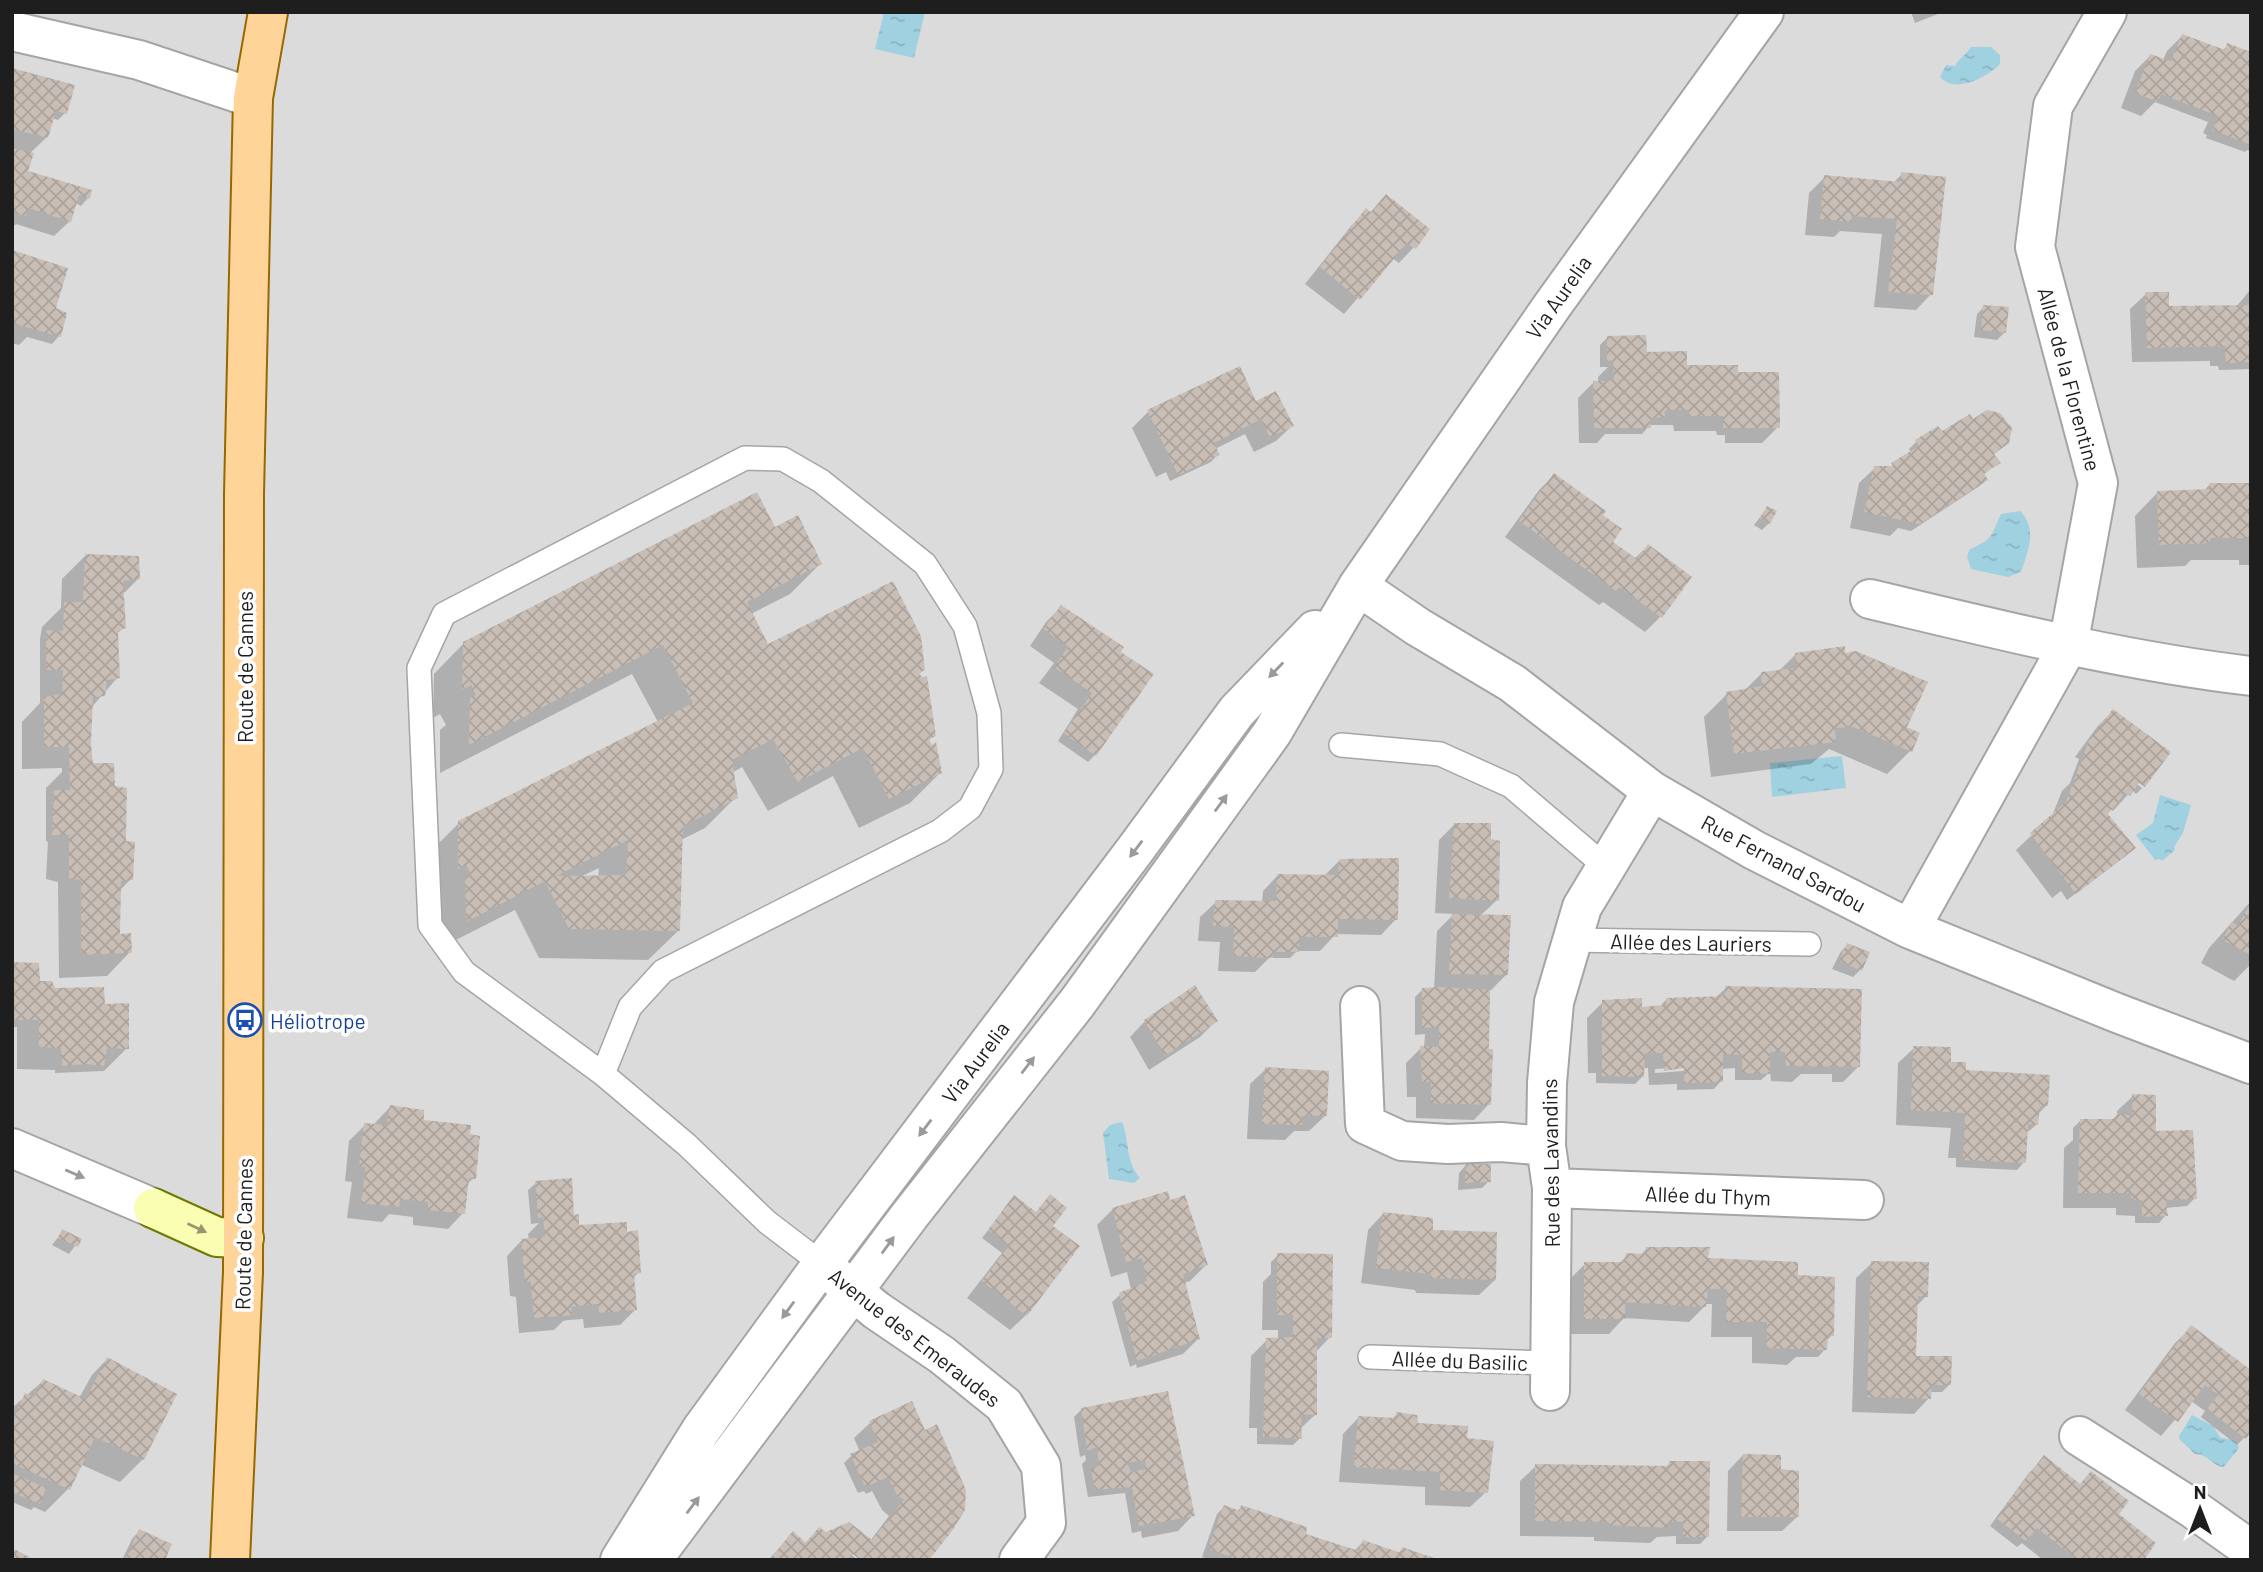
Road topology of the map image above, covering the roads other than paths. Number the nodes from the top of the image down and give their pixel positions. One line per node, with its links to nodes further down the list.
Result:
1 (268, 12): 5 (main road, Route de Cannes)
2 (1764, 12): 6 (street, Via Aurelia)
3 (2107, 12): 8 (street, Allée de la Florentine)
4 (12, 31): 5 (street)
5 (253, 98): 23 (main road, Route de Cannes)
6 (1358, 586): 11 (street, Rue Fernand Sardou); 24 (street, Via Aurelia, one-way to 24); 25 (street, Via Aurelia, one-way to 6)
7 (1870, 599): 8 (street)
8 (2068, 646): 9 (street); 13 (street, Allée de la Florentine)
9 (2251, 676)
10 (1341, 745): 12 (lane)
11 (1653, 791): 12 (street, Rue des Lavandins); 13 (street, Rue Fernand Sardou)
12 (1606, 867): 14 (street, Rue des Lavandins)
13 (1910, 929): 17 (street, Rue Fernand Sardou)
14 (1572, 940): 15 (lane, Allée des Lauriers); 19 (street, Rue des Lavandins)
15 (1809, 944)
16 (1360, 1006): 19 (street)
17 (2251, 1064)
18 (603, 1074): 18 (lane); 24 (lane)
19 (1546, 1146): 21 (street, Rue des Lavandins)
20 (12, 1148): 23 (street, one-way to 23)
21 (1552, 1188): 22 (street, Allée du Thym); 28 (street, Rue des Lavandins)
22 (1864, 1200)
23 (244, 1238): 26 (main road, Route de Cannes)
24 (822, 1264): 25 (street, Avenue des Emeraudes); 33 (street, Via Aurelia, one-way to 33)
25 (854, 1292): 34 (street, Via Aurelia, one-way to 25); 35 (street, Avenue des Emeraudes)
26 (242, 1322): 31 (main road, Route de Cannes); 32 (main road, Route de Cannes)
27 (1370, 1357): 28 (lane, Allée du Basilic)
28 (1550, 1377)
29 (2079, 1436): 30 (street)
30 (2251, 1550)
31 (230, 1560)
32 (254, 1560)
33 (620, 1560)
34 (652, 1560)
35 (1019, 1560)

